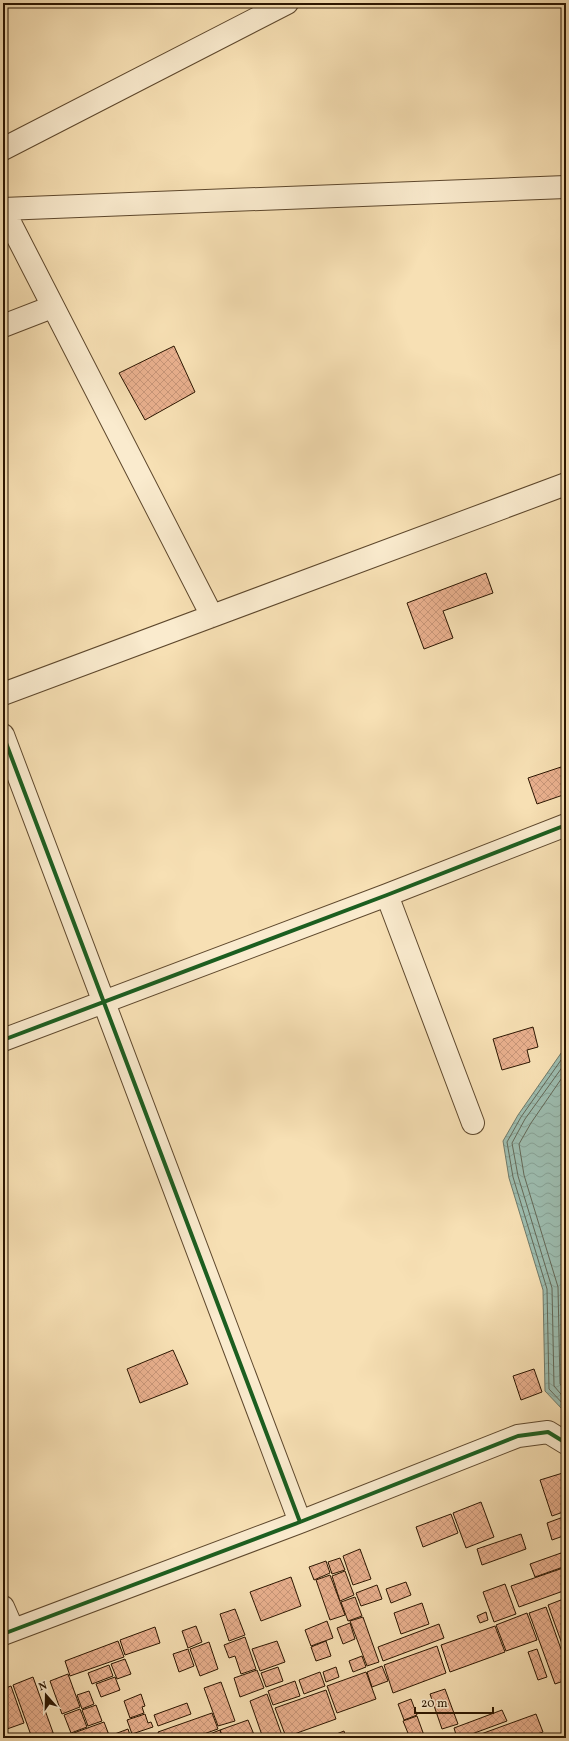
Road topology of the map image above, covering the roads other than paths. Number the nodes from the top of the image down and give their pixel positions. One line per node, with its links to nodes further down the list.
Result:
1 (287, 3): 2 (street)
2 (3, 149)
3 (566, 186): 4 (street)
4 (3, 209): 5 (street)
5 (52, 307): 6 (street); 8 (street)
6 (3, 326)
7 (566, 484): 8 (street)
8 (212, 616): 9 (street)
9 (3, 694)
10 (3, 735): 13 (street)
11 (566, 825): 12 (street)
12 (387, 895): 13 (street); 15 (street)
13 (104, 1001): 14 (street); 17 (street)
14 (3, 1040)
15 (473, 1124)
16 (566, 1443): 17 (street)
17 (300, 1522): 19 (street)
18 (3, 1607): 19 (street)
19 (8, 1632)

